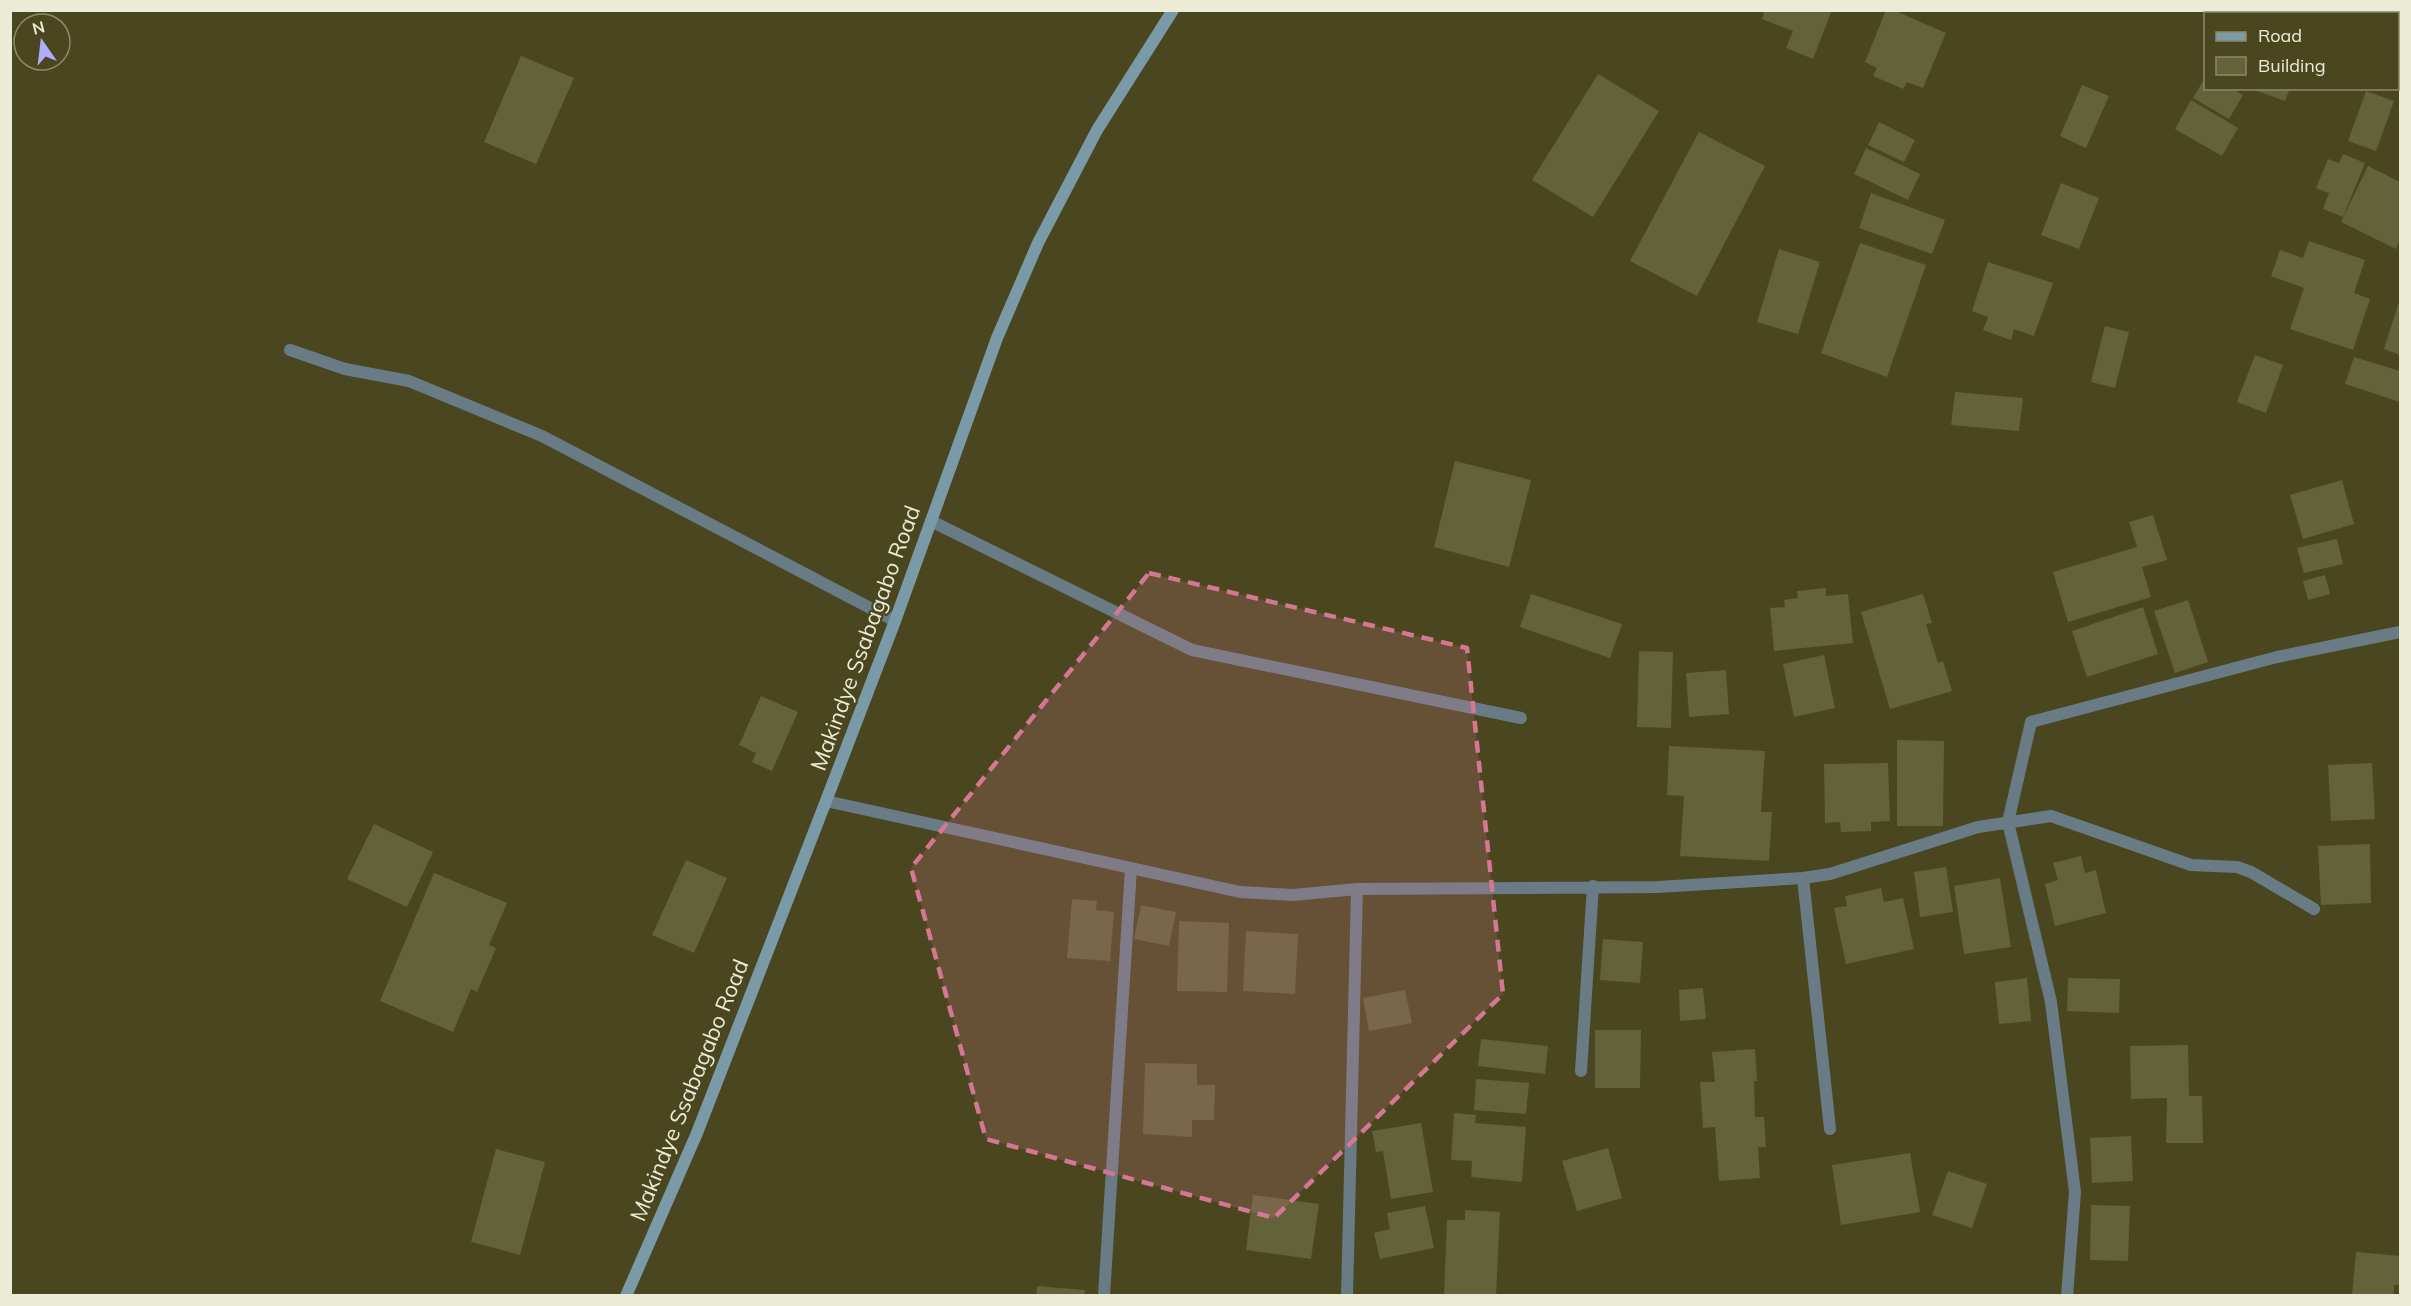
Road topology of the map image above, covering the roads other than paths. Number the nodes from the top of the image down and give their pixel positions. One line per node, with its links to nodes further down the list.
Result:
1 (1173, 10): 3 (street, Makindye Ssabagabo Road)
2 (290, 350): 4 (street)
3 (931, 521): 4 (street, Makindye Ssabagabo Road); 6 (street)
4 (895, 621): 7 (street, Makindye Ssabagabo Road)
5 (2400, 632): 8 (street)
6 (1521, 718)
7 (826, 801): 9 (street); 16 (street, Makindye Ssabagabo Road)
8 (2008, 822): 10 (street); 13 (street); 19 (street)
9 (1131, 868): 12 (street); 17 (street)
10 (1803, 878): 11 (street); 15 (street)
11 (1593, 886): 12 (street); 14 (street)
12 (1357, 889): 18 (street)
13 (2314, 909)
14 (1581, 1071)
15 (1830, 1129)
16 (626, 1296)
17 (1104, 1296)
18 (1347, 1296)
19 (2067, 1296)

